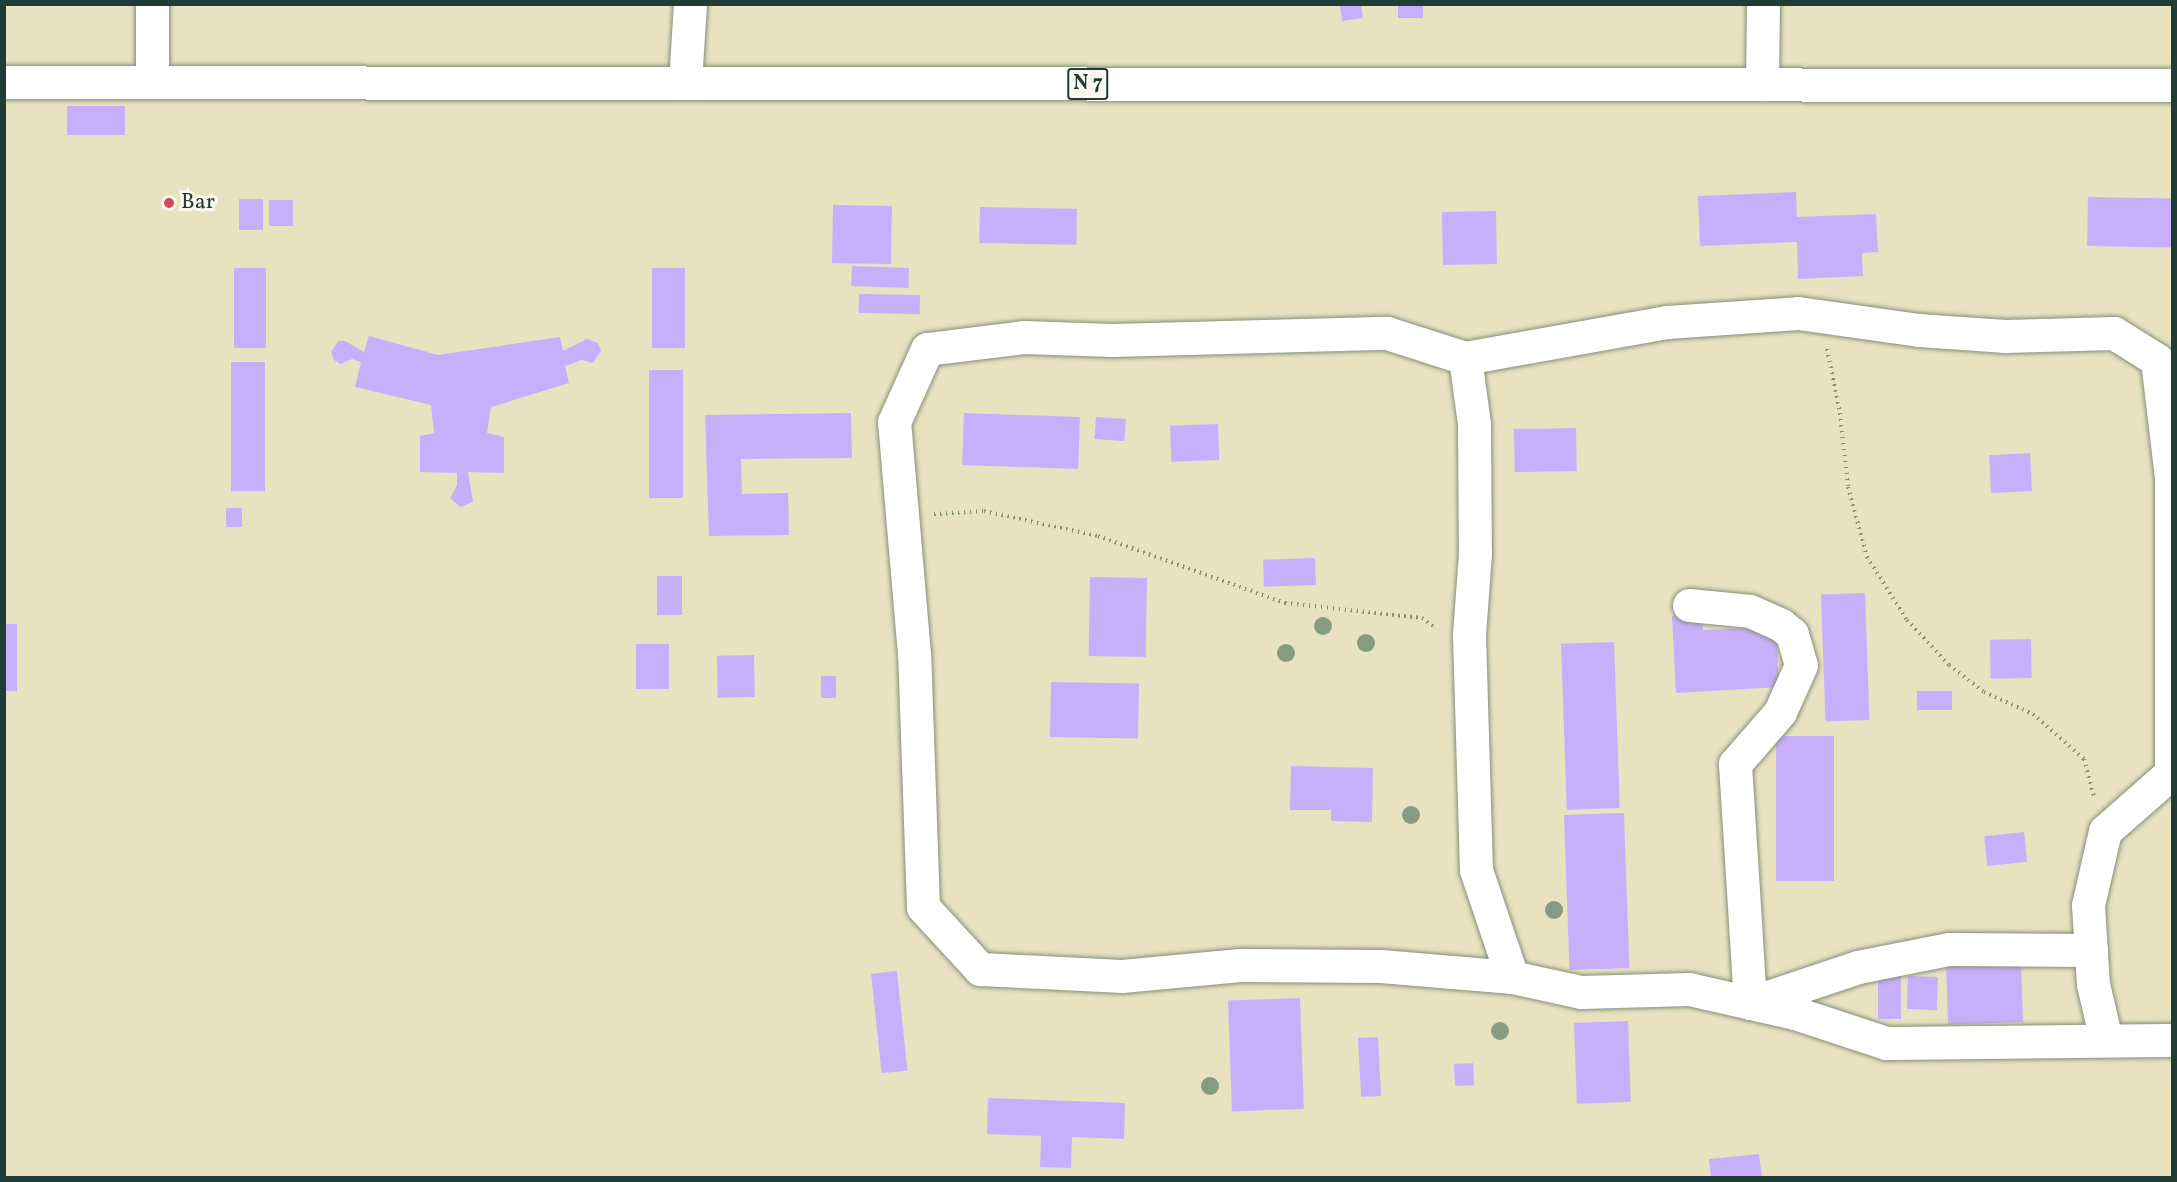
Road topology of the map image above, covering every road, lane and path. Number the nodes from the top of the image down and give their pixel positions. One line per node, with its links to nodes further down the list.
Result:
1 (152, 4): 4 (main road)
2 (690, 4): 6 (main road)
3 (1763, 4): 7 (main road)
4 (152, 81): 5 (main road, N 7); 6 (main road, N 7)
5 (4, 82)
6 (685, 83): 7 (main road, N 7)
7 (1762, 84): 8 (main road, N 7)
8 (2172, 85)
9 (1821, 316): 10 (main road); 14 (path); 15 (main road)
10 (1466, 358): 11 (main road); 13 (main road)
11 (903, 516): 13 (path); 16 (main road)
12 (1689, 605): 17 (main road)
13 (1469, 650): 16 (main road)
14 (2096, 805)
15 (2091, 950): 17 (main road); 18 (main road)
16 (1512, 976): 17 (main road)
17 (1750, 1003): 18 (main road)
18 (2106, 1040): 19 (main road)
19 (2172, 1041)

